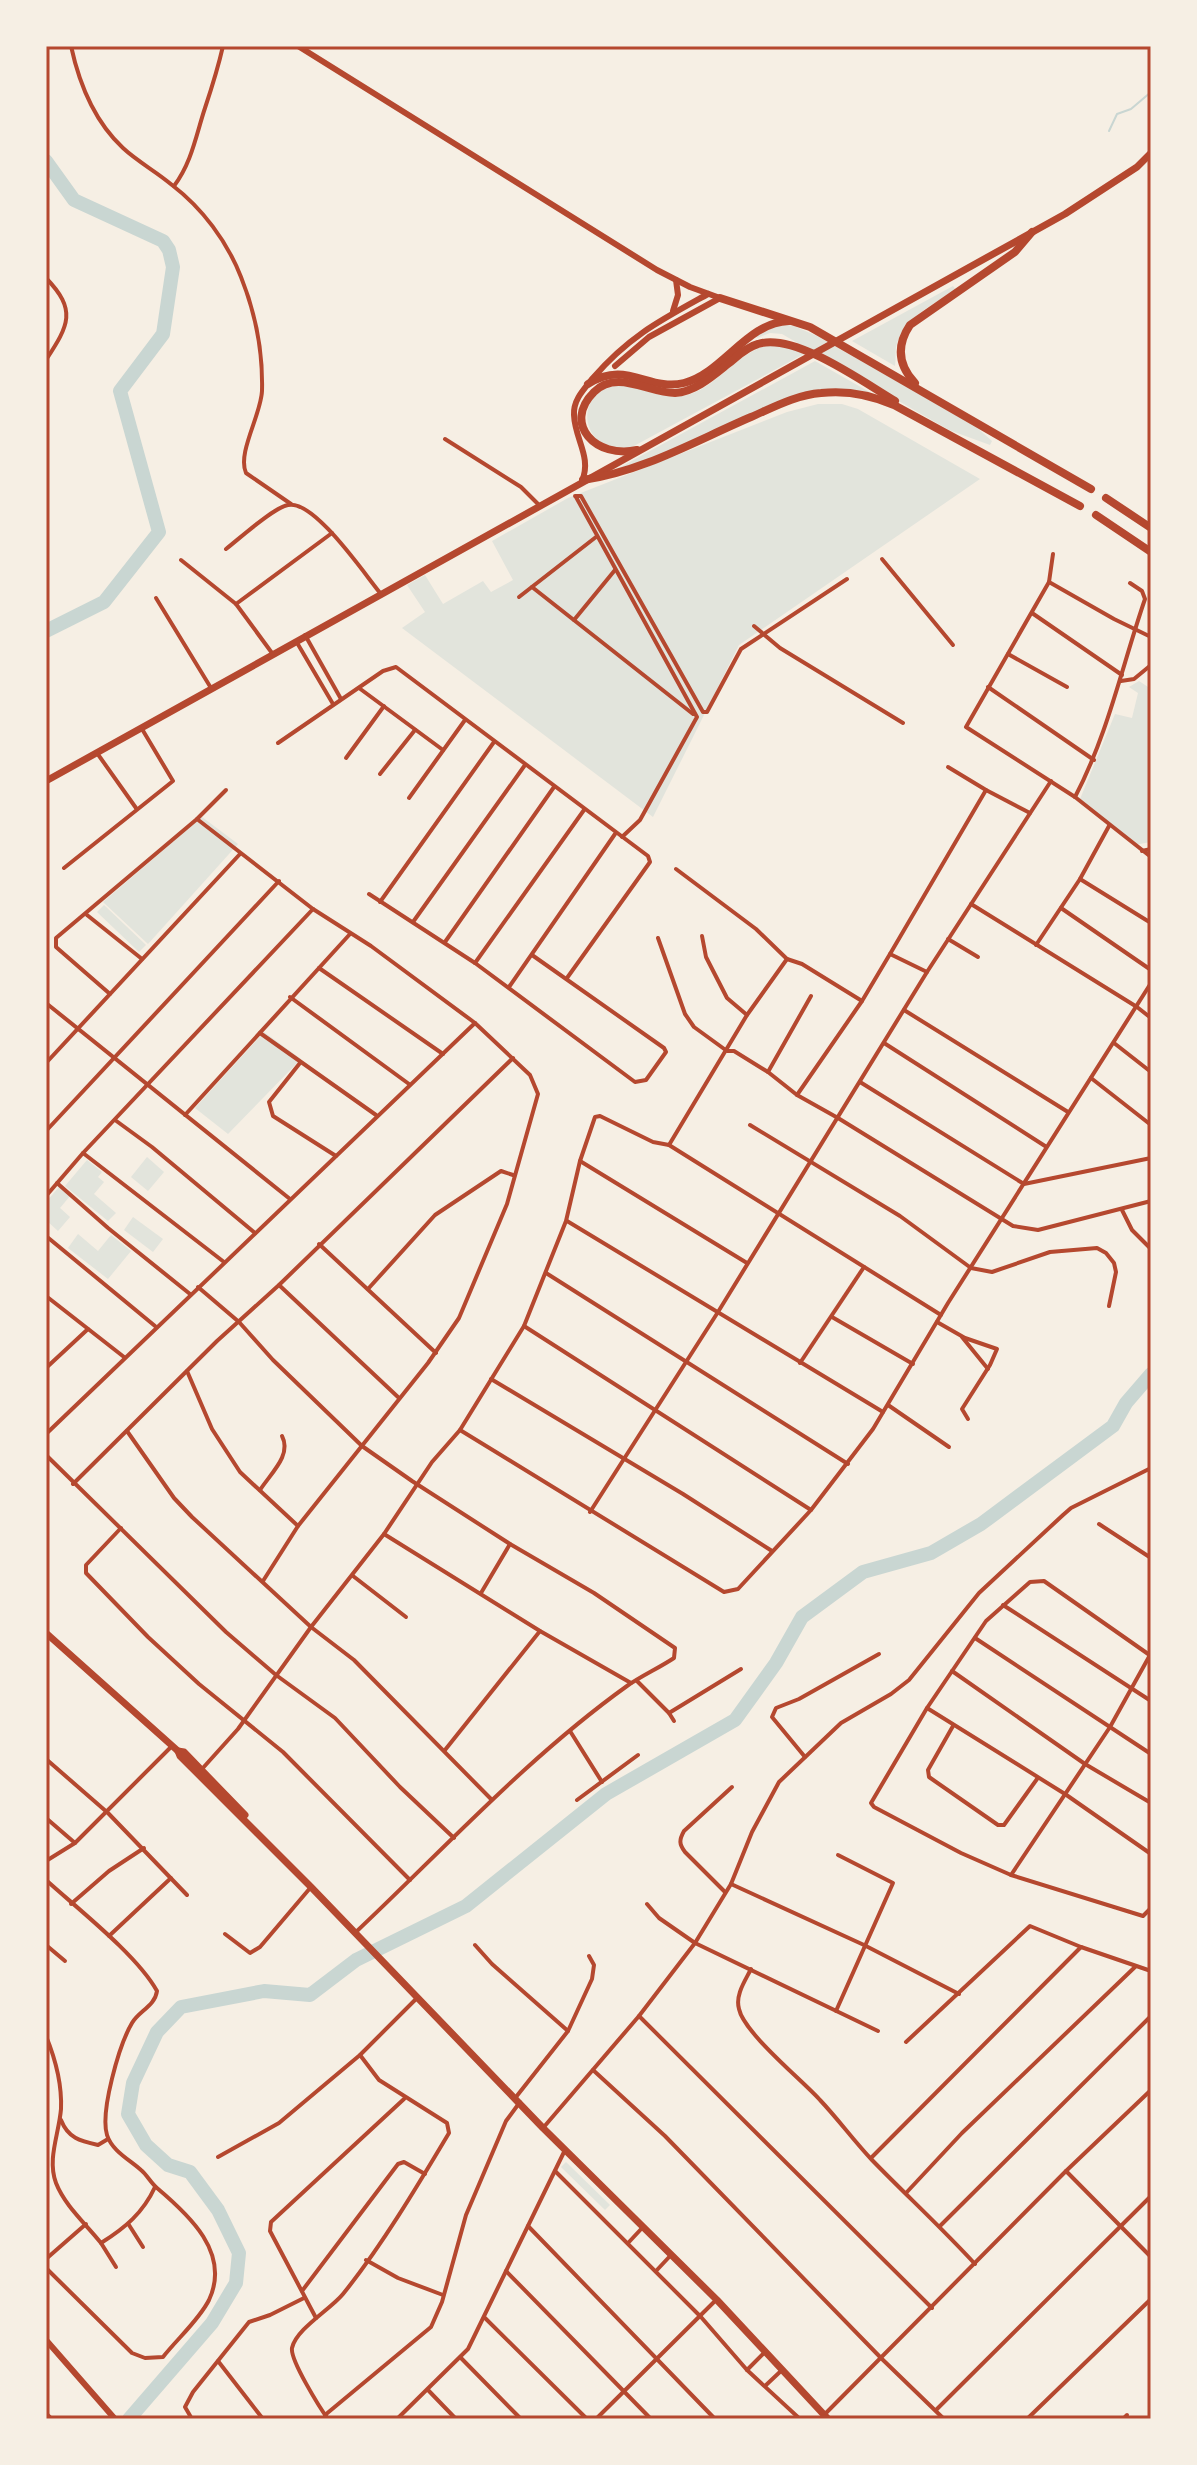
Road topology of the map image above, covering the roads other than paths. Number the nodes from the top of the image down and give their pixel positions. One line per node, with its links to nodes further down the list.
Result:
1 (71, 46): 5 (street)
2 (223, 46): 5 (street)
3 (298, 46): 8 (main road)
4 (1151, 153): 6 (main road)
5 (174, 186): 25 (street)
6 (1032, 232): 16 (highway); 19 (main road)
7 (46, 278): 13 (street)
8 (676, 280): 9 (main road); 11 (main road)
9 (708, 294): 10 (main road); 11 (main road)
10 (720, 298): 12 (highway); 14 (main road)
11 (671, 314): 15 (main road)
12 (793, 321): 15 (highway); 16 (highway)
13 (46, 360)
14 (615, 366)
15 (588, 384): 20 (main road)
16 (921, 389): 22 (highway)
17 (924, 420): 19 (highway); 20 (highway); 27 (highway)
18 (445, 439): 26 (street)
19 (637, 450): 20 (main road)
20 (582, 481): 21 (main road)
21 (570, 487): 23 (street); 26 (main road)
22 (1091, 489)
23 (575, 496): 31 (street); 51 (street)
24 (1106, 498): 29 (highway)
25 (291, 504): 30 (street); 32 (street)
26 (539, 505): 42 (main road)
27 (1080, 506)
28 (1096, 515): 33 (highway)
29 (1151, 528)
30 (332, 533): 42 (street); 45 (street)
31 (596, 537): 37 (street); 41 (street)
32 (226, 549)
33 (1151, 552)
34 (1053, 554): 39 (street)
35 (882, 559): 54 (street)
36 (181, 560): 45 (street)
37 (615, 570): 47 (street); 70 (street)
38 (847, 579): 51 (street)
39 (1049, 582): 46 (street); 49 (street)
40 (1130, 583): 49 (street)
41 (532, 587): 43 (street); 47 (street)
42 (381, 594): 50 (main road)
43 (519, 597)
44 (156, 598): 66 (street)
45 (236, 604): 55 (street)
46 (1032, 613): 56 (street); 60 (street)
47 (574, 620): 70 (street)
48 (754, 626): 51 (street)
49 (1134, 630): 52 (street); 60 (street)
50 (305, 635): 53 (main road); 57 (street)
51 (761, 635): 72 (street)
52 (1151, 637)
53 (296, 640): 55 (main road); 58 (street)
54 (953, 645)
55 (272, 653): 66 (main road)
56 (1008, 654): 63 (street); 64 (street)
57 (319, 660): 58 (street); 61 (street)
58 (311, 665): 62 (street)
59 (1151, 665): 60 (street)
60 (1122, 678): 80 (street)
61 (329, 679): 62 (street); 67 (street)
62 (321, 684): 68 (street)
63 (988, 687): 80 (street); 85 (street)
64 (1067, 687)
65 (359, 688): 67 (street); 69 (street); 71 (street)
66 (211, 689): 73 (main road)
67 (341, 699): 68 (street)
68 (333, 704): 76 (street)
69 (384, 706): 74 (street); 79 (street)
70 (697, 717): 97 (street)
71 (465, 720): 75 (street); 77 (street)
72 (903, 723)
73 (142, 729): 78 (main road); 91 (street)
74 (415, 730): 77 (street); 83 (street)
75 (494, 742): 81 (street); 107 (street)
76 (278, 743)
77 (443, 750): 90 (street)
78 (97, 753): 84 (main road); 91 (street)
79 (346, 758)
80 (1094, 760): 89 (street)
81 (525, 765): 86 (street); 112 (street)
82 (948, 767): 88 (street)
83 (380, 774)
84 (46, 781)
85 (1051, 781): 89 (street); 93 (street)
86 (554, 787): 92 (street); 118 (street)
87 (226, 790): 94 (street)
88 (986, 790): 93 (street); 120 (street)
89 (1075, 797): 95 (street)
90 (409, 798)
91 (136, 808): 102 (street)
92 (584, 810): 96 (street); 125 (street)
93 (1030, 813): 108 (street)
94 (197, 819): 100 (street); 111 (street)
95 (1109, 826): 99 (street); 104 (street)
96 (615, 834): 97 (street); 121 (street)
97 (622, 837): 129 (street)
98 (1151, 849): 99 (street)
99 (1142, 851): 101 (street)
100 (240, 854): 105 (street); 123 (street)
101 (1151, 857)
102 (64, 868)
103 (676, 869): 124 (street)
104 (1080, 879): 109 (street); 113 (street)
105 (279, 881): 110 (street); 149 (street)
106 (369, 894): 107 (street)
107 (380, 902): 112 (street)
108 (970, 904): 117 (street); 119 (street)
109 (1061, 908): 119 (street); 127 (street)
110 (313, 909): 114 (street); 157 (street)
111 (87, 915): 123 (street); 132 (street)
112 (413, 922): 118 (street)
113 (1151, 923)
114 (350, 934): 126 (street); 141 (street)
115 (702, 936): 139 (street)
116 (658, 938): 146 (street)
117 (948, 939): 122 (street); 128 (street)
118 (445, 942): 125 (street)
119 (1036, 945): 137 (street)
120 (890, 954): 128 (street); 135 (street)
121 (532, 955): 129 (street); 131 (street)
122 (978, 957)
123 (142, 959): 132 (street)
124 (787, 959): 135 (street); 139 (street)
125 (475, 963): 131 (street)
126 (319, 968): 134 (street); 147 (street)
127 (1151, 970)
128 (927, 972): 138 (street)
129 (567, 978): 131 (street)
130 (1151, 983): 137 (street)
131 (509, 987)
132 (110, 994): 142 (street)
133 (811, 996): 152 (street)
134 (290, 997): 143 (street); 156 (street)
135 (862, 1001): 158 (street)
136 (46, 1003): 142 (street)
137 (1137, 1007): 140 (street); 145 (street)
138 (904, 1010): 144 (street); 159 (street)
139 (747, 1015): 146 (street)
140 (1151, 1018)
141 (475, 1023): 147 (street); 148 (street)
142 (78, 1028): 149 (street); 150 (street)
143 (260, 1033): 151 (street); 160 (street)
144 (884, 1043): 155 (street); 168 (street)
145 (1114, 1043): 153 (street); 154 (street)
146 (727, 1051): 152 (street); 167 (street)
147 (443, 1054): 156 (street)
148 (513, 1058): 174 (street); 186 (street)
149 (112, 1059): 157 (street); 166 (street)
150 (46, 1063)
151 (300, 1063): 161 (street); 170 (street)
152 (768, 1072): 158 (street)
153 (1151, 1072)
154 (1091, 1078): 159 (street); 165 (street)
155 (860, 1082): 162 (street); 176 (street)
156 (409, 1084): 161 (street)
157 (148, 1085): 160 (street); 163 (street)
158 (797, 1095): 162 (street)
159 (1068, 1113): 168 (street)
160 (185, 1115): 178 (street)
161 (376, 1115): 170 (street)
162 (838, 1118): 173 (street); 182 (street)
163 (115, 1120): 169 (street); 184 (street)
164 (750, 1125): 173 (street)
165 (1151, 1125)
166 (46, 1131)
167 (669, 1145): 172 (street); 181 (street)
168 (1045, 1146): 176 (street)
169 (83, 1153): 175 (street); 188 (street)
170 (336, 1156): 178 (street)
171 (1151, 1158): 176 (street)
172 (580, 1161): 183 (street); 189 (street)
173 (810, 1163): 181 (street); 191 (street)
174 (513, 1175): 195 (street); 210 (street)
175 (57, 1183): 177 (street); 196 (street)
176 (1024, 1184): 182 (street)
177 (46, 1196)
178 (290, 1199): 184 (street)
179 (1151, 1201): 180 (street)
180 (1121, 1209): 182 (street); 187 (street)
181 (778, 1213): 189 (street); 190 (street)
182 (1003, 1219): 191 (street)
183 (566, 1221): 192 (street); 201 (street)
184 (255, 1233): 188 (street)
185 (46, 1236): 207 (street)
186 (319, 1244): 193 (street); 195 (street)
187 (1151, 1249)
188 (224, 1262): 194 (street)
189 (747, 1263): 201 (street)
190 (864, 1267): 202 (street); 203 (street)
191 (971, 1268): 199 (street); 202 (street)
192 (546, 1273): 206 (street); 212 (street)
193 (279, 1285): 204 (street); 219 (street)
194 (198, 1287): 196 (street); 204 (street)
195 (368, 1289): 210 (street)
196 (190, 1294): 207 (street)
197 (46, 1296): 198 (street)
198 (54, 1302): 200 (street); 208 (street)
199 (1109, 1306)
200 (46, 1310)
201 (718, 1312): 212 (street); 213 (street)
202 (941, 1315): 205 (street)
203 (832, 1317): 213 (street); 214 (street)
204 (239, 1322): 217 (street); 228 (street)
205 (937, 1322): 209 (street); 214 (street)
206 (524, 1326): 218 (street); 221 (street)
207 (156, 1327): 211 (street)
208 (88, 1329): 211 (street); 215 (street)
209 (962, 1337): 216 (street); 216 (street)
210 (436, 1353): 219 (street)
211 (124, 1357): 226 (street)
212 (685, 1362): 221 (street); 232 (street)
213 (800, 1363): 222 (street)
214 (913, 1364): 220 (street)
215 (46, 1368)
216 (988, 1369): 223 (street)
217 (187, 1371): 225 (street); 236 (street)
218 (491, 1379): 224 (street); 231 (street)
219 (399, 1398): 228 (street)
220 (888, 1405): 222 (street); 229 (street)
221 (654, 1409): 231 (street); 237 (street)
222 (883, 1412): 232 (street)
223 (968, 1419)
224 (460, 1430): 235 (street); 238 (street)
225 (127, 1431): 234 (street); 247 (street)
226 (46, 1434)
227 (282, 1436): 236 (street)
228 (362, 1446): 235 (street); 240 (street)
229 (949, 1447)
230 (46, 1455): 234 (street)
231 (623, 1458): 238 (street); 244 (street)
232 (848, 1464): 237 (street)
233 (1151, 1468): 274 (street)
234 (73, 1484): 241 (street)
235 (419, 1485): 242 (street); 243 (street)
236 (260, 1490): 240 (street)
237 (811, 1510): 244 (street)
238 (590, 1512): 244 (street)
239 (1099, 1524): 245 (street)
240 (298, 1526): 247 (street)
241 (121, 1528): 259 (street); 265 (street)
242 (384, 1534): 246 (street); 248 (street)
243 (510, 1544): 248 (street); 260 (street)
244 (772, 1551)
245 (1151, 1558)
246 (353, 1576): 250 (street); 251 (street)
247 (263, 1581): 251 (street)
248 (481, 1593): 252 (street)
249 (1003, 1605): 254 (street); 256 (street); 261 (street)
250 (406, 1617)
251 (311, 1627): 259 (street); 271 (street)
252 (540, 1631): 260 (street); 271 (street)
253 (46, 1633): 270 (main road)
254 (975, 1638): 258 (street); 268 (street)
255 (879, 1654): 274 (street)
256 (1150, 1655): 261 (street)
257 (741, 1669): 264 (street)
258 (952, 1671): 263 (street); 276 (street)
259 (276, 1675): 265 (street); 287 (street)
260 (634, 1682): 264 (street); 269 (street)
261 (1132, 1689): 262 (street); 268 (street)
262 (1151, 1701)
263 (927, 1708): 267 (street); 294 (street)
264 (669, 1713): 266 (street)
265 (244, 1721): 277 (street); 297 (street)
266 (674, 1721)
267 (953, 1726): 278 (street); 278 (street)
268 (1110, 1727): 272 (street); 276 (street)
269 (570, 1731): 279 (street); 282 (street)
270 (175, 1749): 277 (main road); 285 (street); 289 (main road)
271 (445, 1750): 282 (street)
272 (1151, 1754)
273 (638, 1755): 279 (street)
274 (805, 1757): 298 (street)
275 (46, 1759): 285 (street)
276 (1085, 1764): 281 (street); 284 (street)
277 (202, 1769): 289 (main road)
278 (1037, 1778): 281 (street)
279 (602, 1782): 283 (street)
280 (732, 1787): 300 (street)
281 (1065, 1794): 291 (street); 294 (street)
282 (491, 1799): 287 (street)
283 (577, 1800)
284 (1151, 1803)
285 (108, 1813): 288 (street); 290 (street)
286 (46, 1818): 288 (street)
287 (454, 1838): 297 (street)
288 (75, 1843): 293 (street)
289 (272, 1847): 299 (main road)
290 (144, 1848): 295 (street); 302 (street)
291 (1151, 1854)
292 (838, 1855): 311 (street)
293 (46, 1861)
294 (1011, 1875): 304 (street)
295 (171, 1878): 301 (street); 307 (street)
296 (46, 1880): 302 (street)
297 (411, 1880): 305 (street)
298 (731, 1884): 300 (street); 311 (street)
299 (311, 1887): 305 (main road); 306 (street)
300 (725, 1892): 308 (street)
301 (187, 1895)
302 (71, 1904): 307 (street)
303 (647, 1904): 308 (street)
304 (1151, 1908)
305 (355, 1933): 319 (main road)
306 (225, 1934)
307 (108, 1936): 334 (street)
308 (695, 1943): 316 (street); 321 (street)
309 (46, 1945): 314 (street)
310 (475, 1945): 323 (street)
311 (864, 1945): 318 (street); 320 (street)
312 (1081, 1947): 315 (street); 318 (street); 337 (street)
313 (589, 1956): 323 (street)
314 (65, 1961)
315 (1135, 1967): 317 (street); 342 (street)
316 (751, 1969): 320 (street); 337 (street)
317 (1151, 1971)
318 (959, 1994): 326 (street)
319 (417, 1998): 327 (street); 331 (main road)
320 (836, 2011): 324 (street)
321 (639, 2016): 328 (street); 367 (street)
322 (1151, 2016): 347 (street)
323 (568, 2031): 331 (street)
324 (878, 2031)
325 (46, 2036): 332 (street)
326 (906, 2042)
327 (360, 2055): 330 (street); 336 (street)
328 (593, 2070): 333 (street); 374 (street)
329 (1151, 2090): 339 (street)
330 (404, 2099): 340 (street); 362 (street)
331 (517, 2100): 333 (main road); 363 (street)
332 (60, 2114): 334 (street); 344 (street)
333 (543, 2128): 335 (main road)
334 (108, 2139): 341 (street)
335 (565, 2149): 338 (street); 349 (main road)
336 (218, 2157)
337 (871, 2159): 342 (street)
338 (555, 2171): 346 (street); 350 (street)
339 (1066, 2171): 348 (street); 357 (street)
340 (425, 2174): 356 (street); 362 (street)
341 (156, 2186): 345 (street); 359 (street)
342 (906, 2193): 347 (street)
343 (1151, 2196): 348 (street)
344 (86, 2224): 351 (street); 355 (street)
345 (129, 2225): 351 (street); 352 (street)
346 (528, 2226): 360 (street); 375 (street)
347 (940, 2226): 357 (street)
348 (1122, 2226): 354 (street); 382 (street)
349 (643, 2227): 350 (street); 353 (main road)
350 (629, 2242): 361 (street)
351 (101, 2243): 358 (street)
352 (143, 2247)
353 (671, 2255): 361 (street); 366 (main road)
354 (1151, 2257)
355 (46, 2259)
356 (366, 2260): 363 (street); 369 (street)
357 (975, 2264): 367 (street)
358 (116, 2267)
359 (46, 2268)
360 (506, 2271): 370 (street); 381 (street)
361 (656, 2271): 368 (street)
362 (302, 2291): 364 (street)
363 (443, 2295): 383 (street)
364 (304, 2298): 369 (street); 376 (street)
365 (1151, 2299): 397 (street)
366 (717, 2300): 368 (street); 372 (main road)
367 (932, 2308): 374 (street)
368 (701, 2317): 375 (street); 377 (street)
369 (316, 2318): 383 (street)
370 (485, 2318): 373 (street); 391 (street)
371 (46, 2340): 385 (main road)
372 (766, 2352): 377 (street); 378 (main road)
373 (461, 2358): 380 (street); 390 (street)
374 (882, 2359): 382 (street); 384 (street)
375 (657, 2360): 381 (street); 394 (street)
376 (218, 2361): 386 (street); 387 (street)
377 (747, 2370): 379 (street)
378 (782, 2370): 379 (street); 384 (main road)
379 (765, 2386): 395 (street)
380 (428, 2390): 388 (street); 389 (street)
381 (623, 2392): 392 (street); 393 (street)
382 (936, 2410): 396 (street)
383 (326, 2417)
384 (826, 2417)
385 (115, 2419)
386 (192, 2419)
387 (263, 2419)
388 (397, 2419)
389 (456, 2419)
390 (521, 2419)
391 (587, 2419)
392 (596, 2419)
393 (651, 2419)
394 (715, 2419)
395 (800, 2419)
396 (944, 2419)
397 (1027, 2419)

